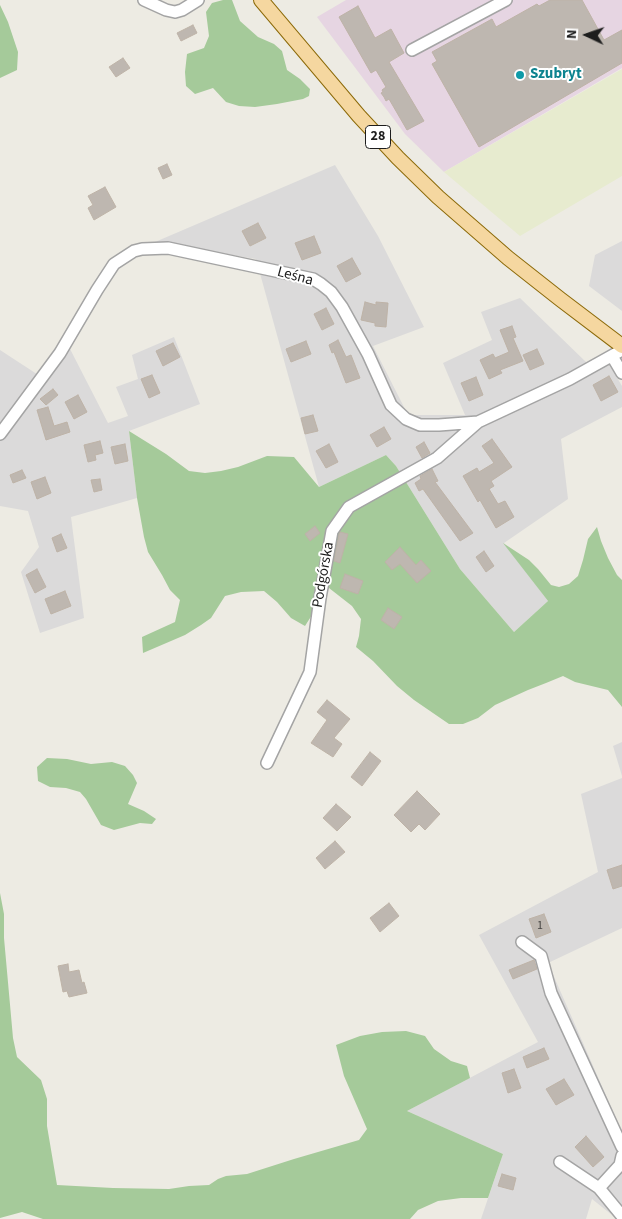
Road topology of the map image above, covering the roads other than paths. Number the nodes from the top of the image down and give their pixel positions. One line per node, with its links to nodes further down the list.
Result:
1 (144, 0): 2 (street)
2 (198, 0)
3 (506, 0): 5 (street)
4 (262, 1): 6 (main road, 28)
5 (412, 50)
6 (619, 350): 7 (street); 8 (street, Leśna)
7 (622, 373)
8 (478, 422): 9 (street, Leśna); 10 (street, Podgórska)
9 (0, 434)
10 (267, 763)
11 (522, 942): 12 (street)
12 (622, 1147)
13 (622, 1156): 15 (street)
14 (560, 1162): 15 (street)
15 (599, 1188): 16 (street)
16 (622, 1216)

